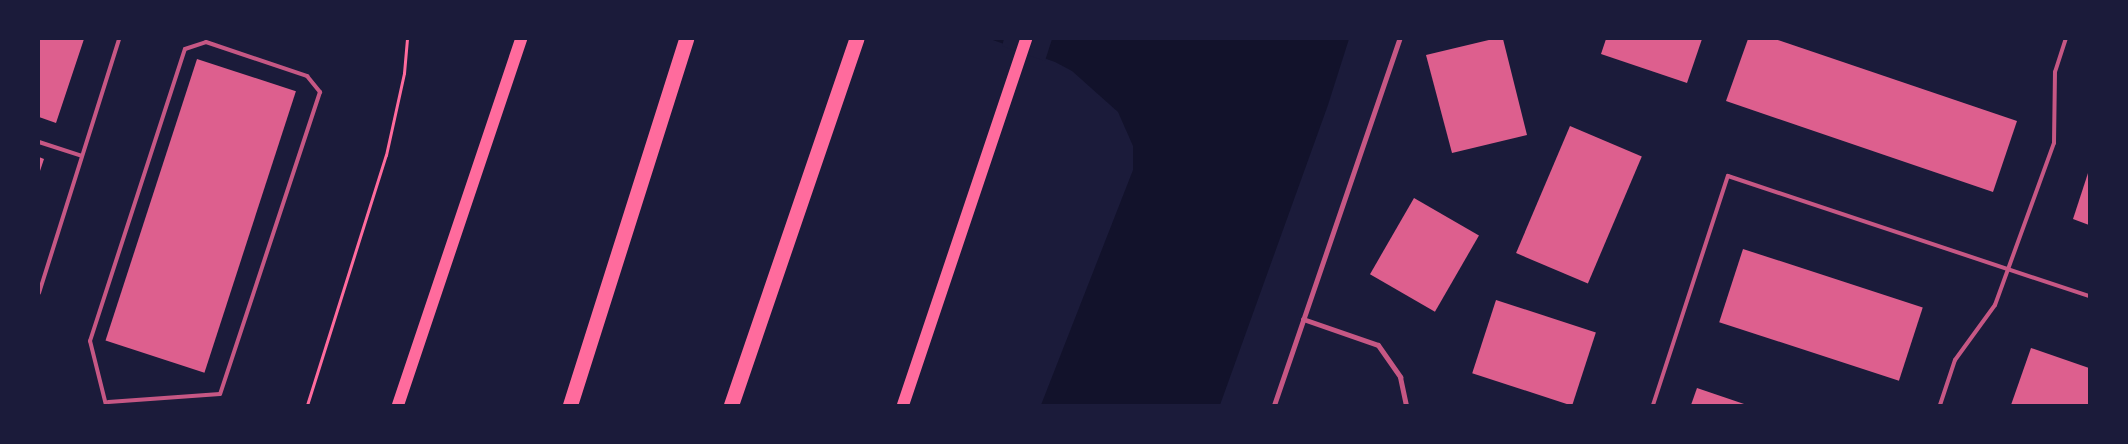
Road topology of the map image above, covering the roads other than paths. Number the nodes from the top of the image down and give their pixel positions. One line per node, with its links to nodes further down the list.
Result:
1 (119, 39): 9 (lane)
2 (521, 39): 15 (main road)
3 (686, 39): 16 (highway)
4 (856, 39): 17 (highway)
5 (1026, 39): 18 (main road)
6 (1399, 39): 13 (street)
7 (2066, 39): 10 (lane)
8 (39, 142): 9 (lane)
9 (82, 156): 11 (lane)
10 (2008, 269): 12 (lane); 21 (lane); 22 (lane)
11 (39, 293)
12 (2089, 296)
13 (1303, 319): 19 (street); 20 (street)
14 (107, 404): 14 (lane)
15 (398, 405)
16 (570, 405)
17 (731, 405)
18 (903, 405)
19 (1274, 405)
20 (1406, 405)
21 (1653, 405)
22 (1940, 405)

